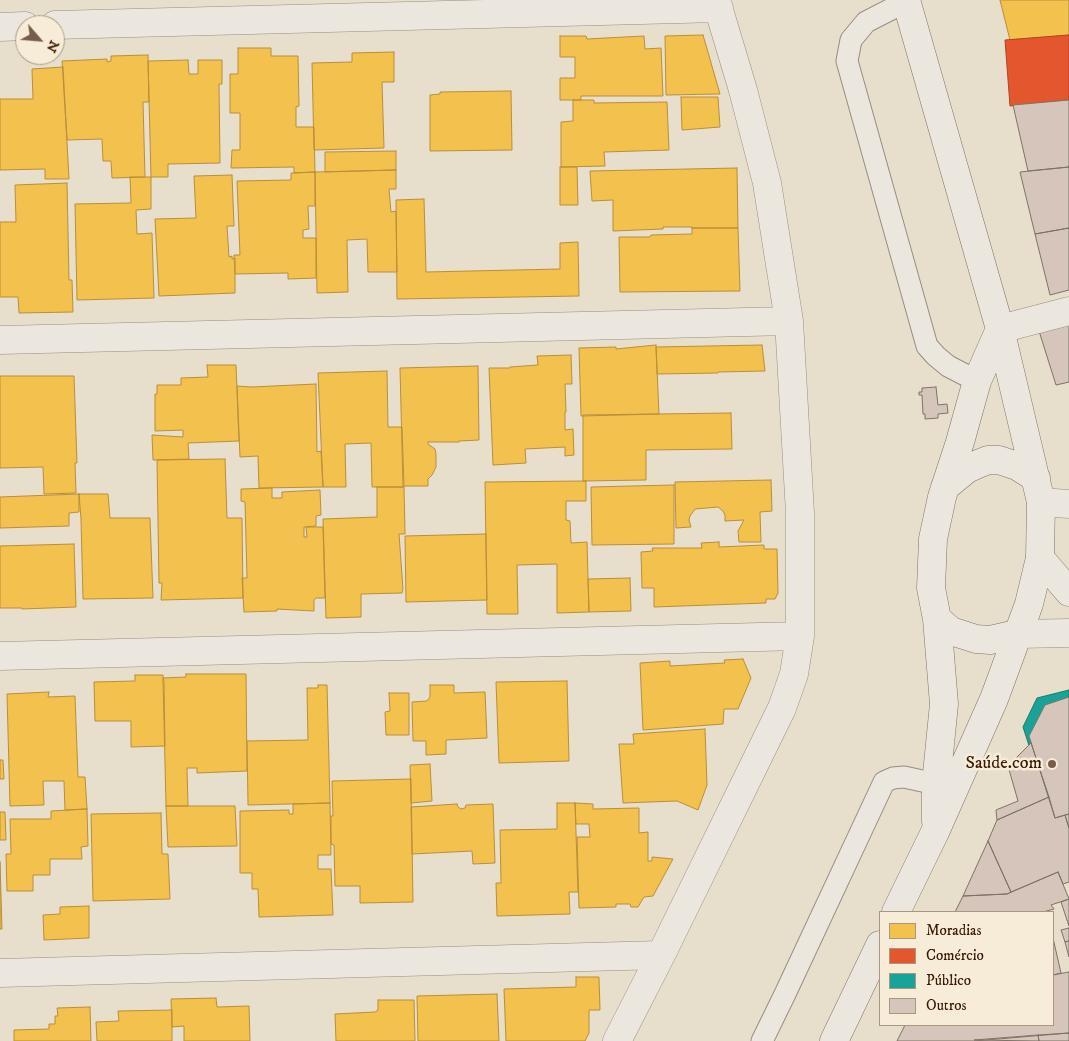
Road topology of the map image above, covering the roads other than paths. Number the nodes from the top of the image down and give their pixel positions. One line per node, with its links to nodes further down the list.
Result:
1 (906, 1): 8 (street); 10 (lane)
2 (717, 4): 3 (street); 7 (street)
3 (65, 25)
4 (15, 26): 5 (street)
5 (0, 27)
6 (1069, 311): 8 (street)
7 (788, 321): 9 (street); 19 (street)
8 (1000, 329): 10 (street); 12 (street)
9 (0, 340)
10 (977, 381): 11 (street)
11 (945, 487): 12 (street); 16 (street)
12 (1039, 490): 13 (street); 14 (street)
13 (1069, 504)
14 (1040, 558): 15 (street); 18 (street)
15 (1069, 592)
16 (937, 619): 18 (street); 21 (street)
17 (1069, 633): 18 (street)
18 (1018, 634): 22 (street)
19 (800, 636): 20 (street); 25 (street)
20 (0, 656)
21 (936, 784): 22 (street); 28 (lane)
22 (935, 832): 23 (street)
23 (896, 911)
24 (879, 948): 29 (street)
25 (661, 955): 26 (street); 27 (street)
26 (0, 974)
27 (617, 1041)
28 (762, 1041)
29 (834, 1041)

